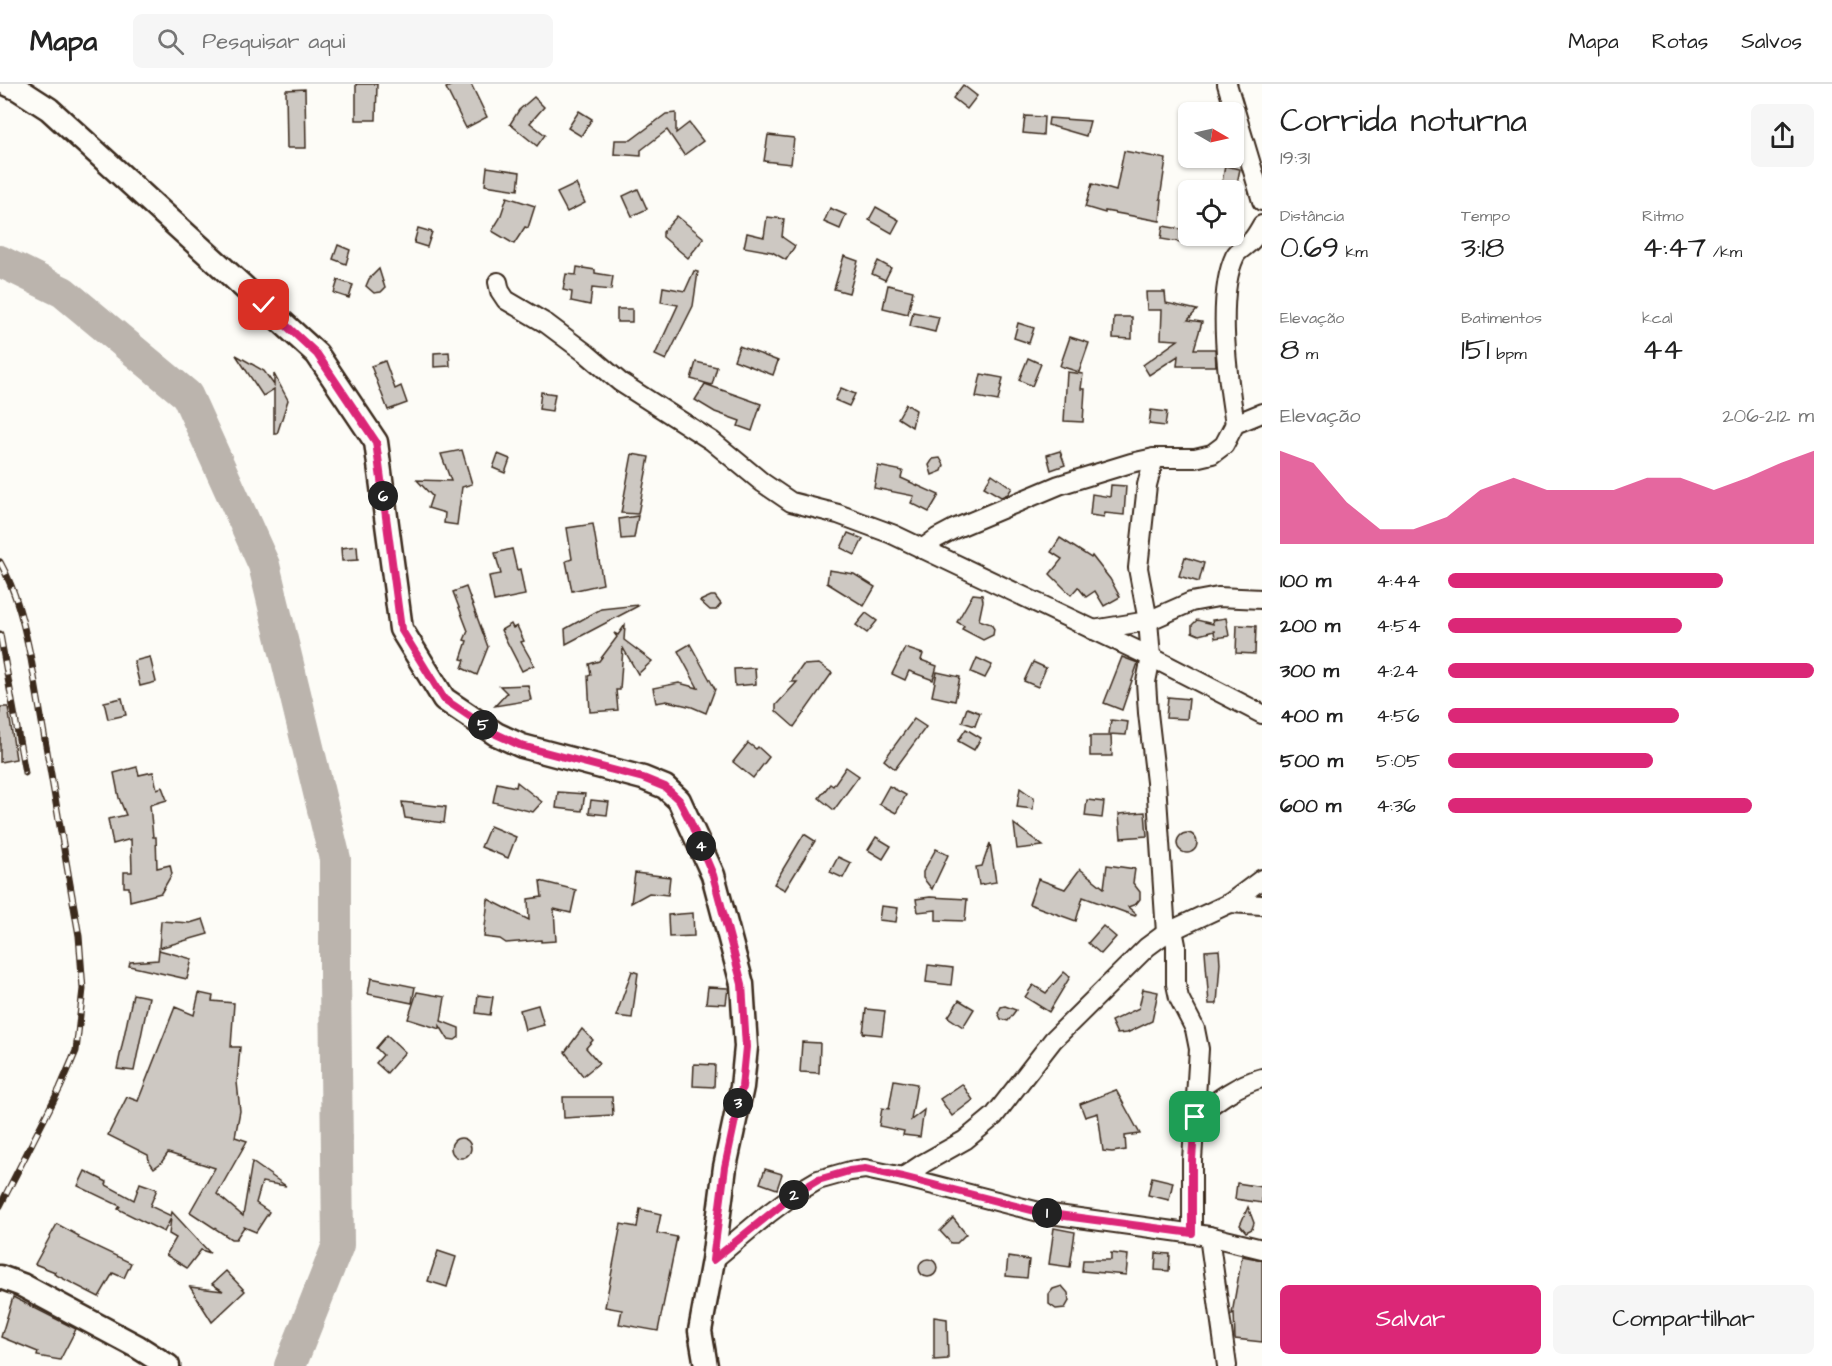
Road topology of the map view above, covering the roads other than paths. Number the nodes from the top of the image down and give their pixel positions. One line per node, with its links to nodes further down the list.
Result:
1 (7, 84): 24 (street)
2 (1227, 84): 3 (street)
3 (1262, 201)
4 (1262, 225): 7 (street)
5 (498, 282): 9 (street)
6 (1262, 413): 7 (street)
7 (1235, 424): 8 (street)
8 (1154, 458): 9 (street); 11 (street)
9 (922, 549): 12 (street)
10 (1262, 599): 11 (street)
11 (1148, 621): 12 (street); 13 (street)
12 (1093, 630): 13 (street)
13 (1150, 657): 14 (street); 18 (street)
14 (1262, 714)
15 (1262, 879): 16 (street)
16 (1230, 903): 17 (street); 18 (street)
17 (1262, 905)
18 (1169, 931): 20 (street); 21 (street)
19 (1262, 1078): 20 (street)
20 (1195, 1117): 22 (street)
21 (903, 1177): 22 (street); 24 (street)
22 (1201, 1235): 23 (street); 28 (street)
23 (1262, 1249)
24 (713, 1260): 27 (street)
25 (0, 1277): 26 (street)
26 (168, 1366)
27 (706, 1366)
28 (1227, 1366)

